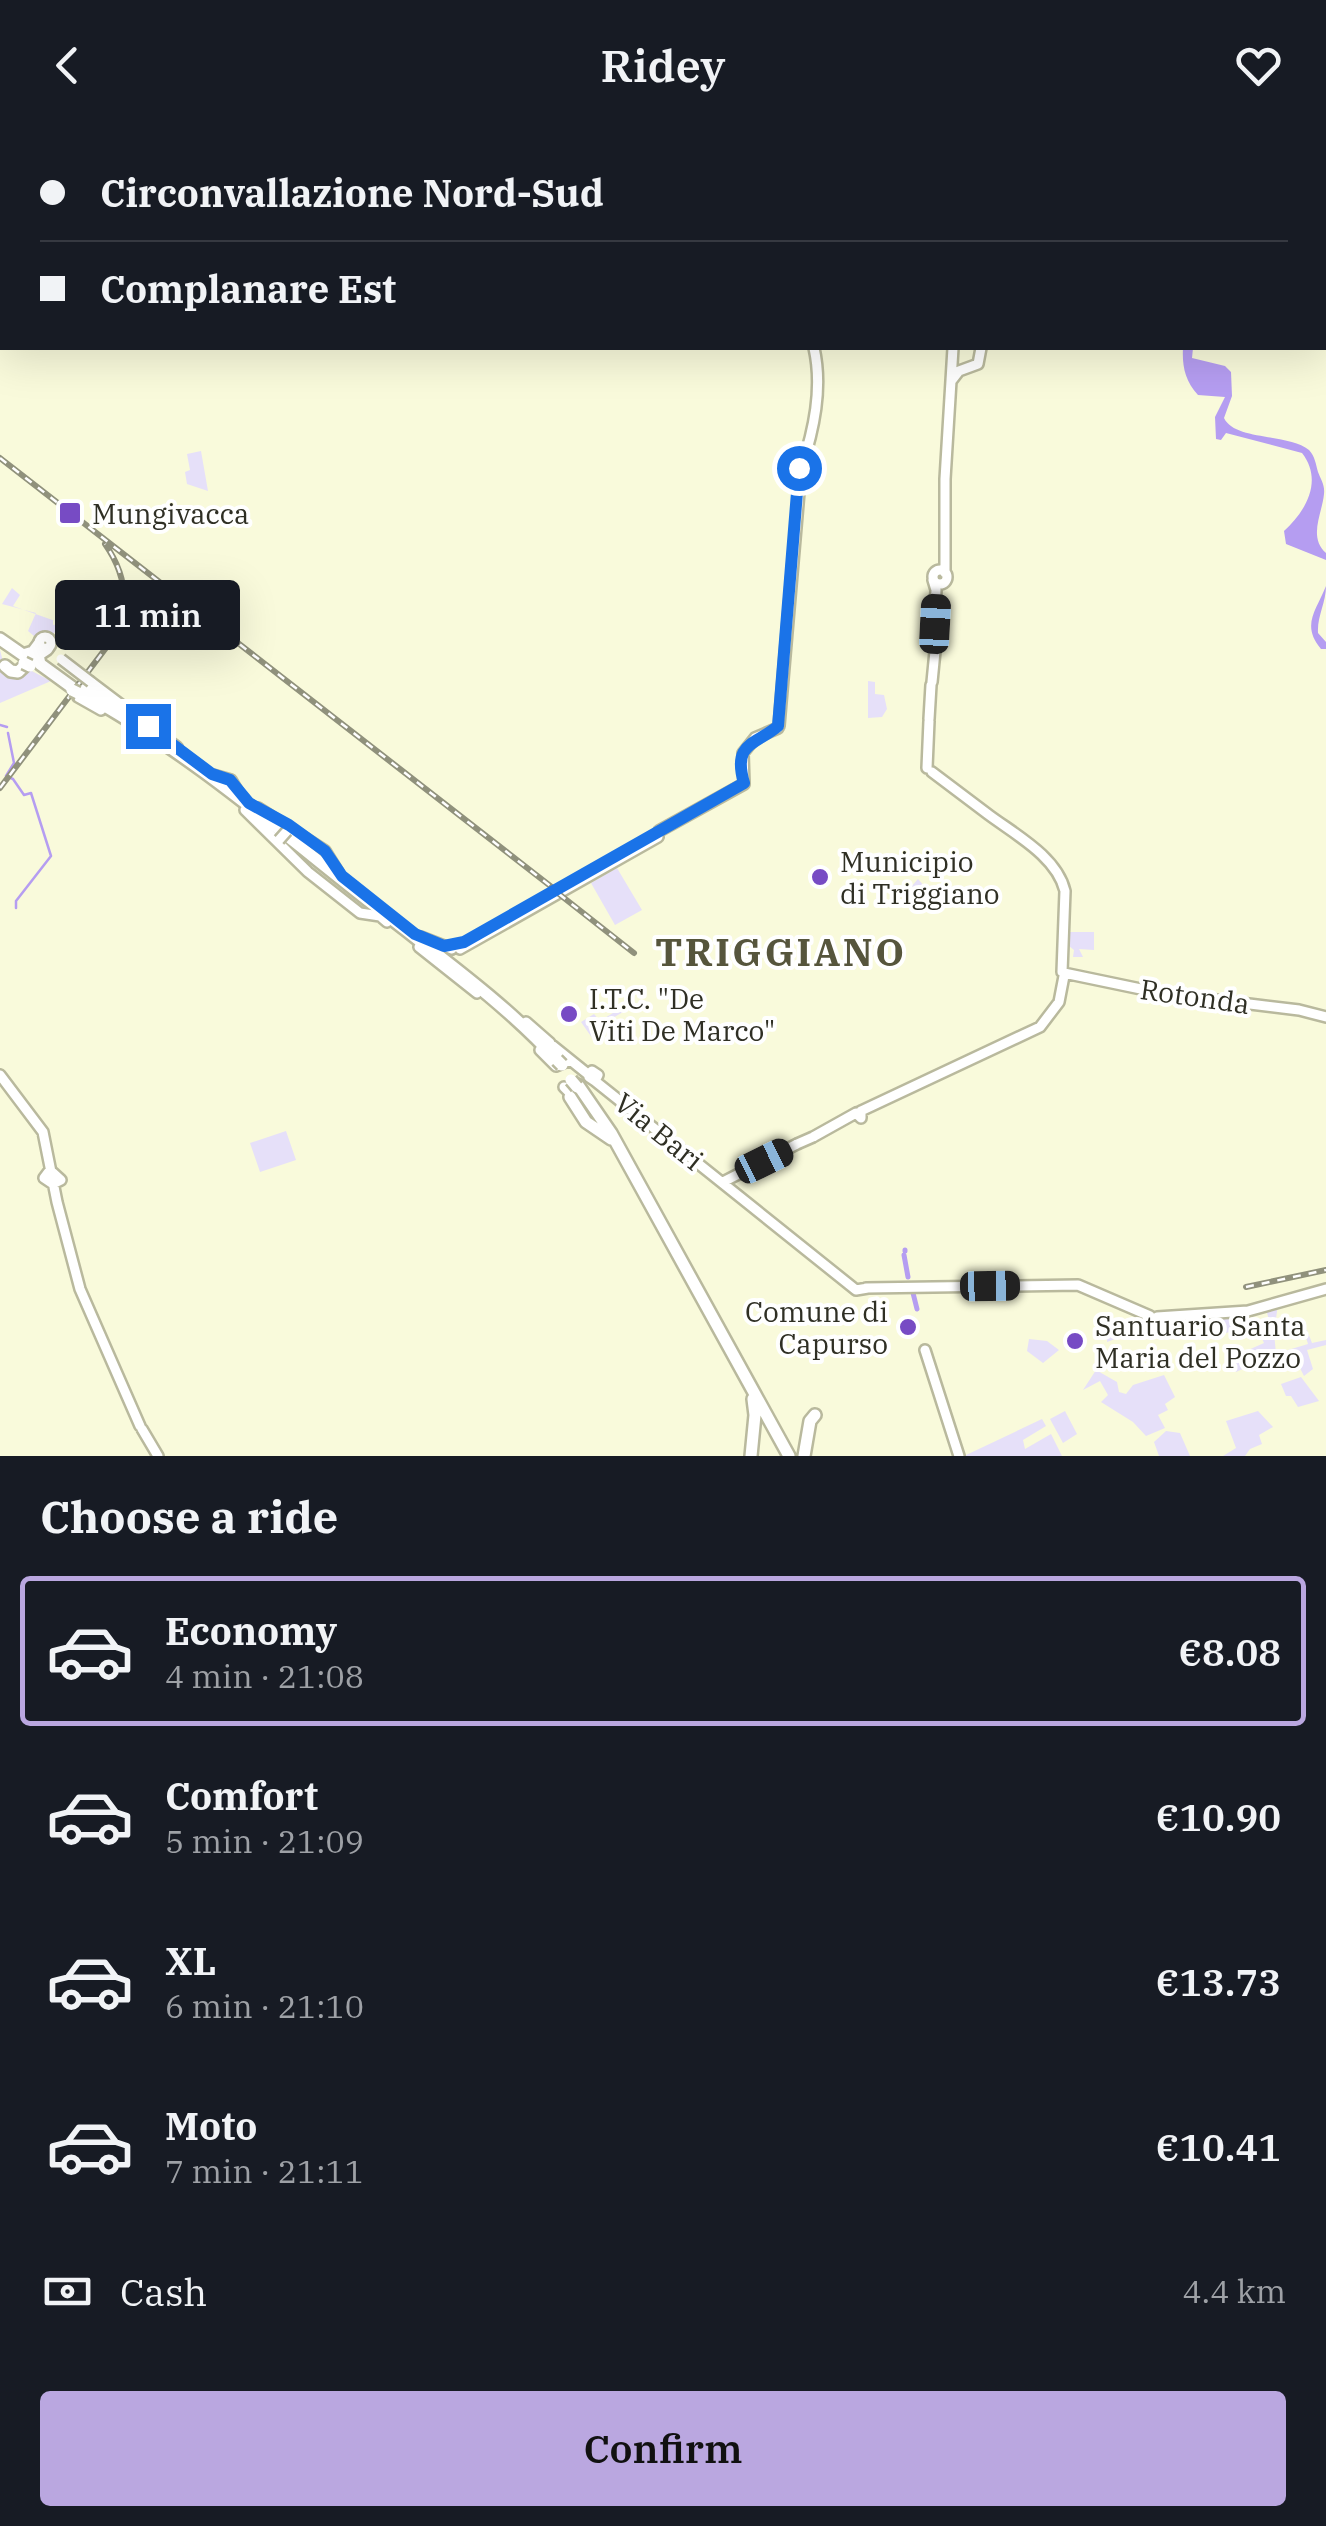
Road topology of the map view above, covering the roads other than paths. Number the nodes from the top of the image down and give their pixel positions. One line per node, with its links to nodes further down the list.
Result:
1 (812, 350): 17 (main road)
2 (952, 350): 6 (main road)
3 (952, 350): 7 (main road)
4 (952, 350): 8 (main road)
5 (982, 350): 6 (main road)
6 (968, 368): 7 (main road)
7 (951, 387): 8 (main road)
8 (940, 574): 18 (main road)
9 (0, 643): 10 (highway); 10 (highway); 10 (highway)
10 (37, 657): 11 (highway); 11 (highway); 12 (main road, bridge)
11 (75, 690): 13 (highway); 14 (highway)
12 (99, 692): 13 (main road); 13 (main road)
13 (283, 835): 14 (highway); 15 (highway)
14 (318, 858): 15 (highway); 16 (highway); 17 (main road); 22 (highway)
15 (300, 866): 22 (main road)
16 (415, 938): 17 (highway); 19 (highway)
17 (454, 949): 21 (main road)
18 (1064, 975): 20 (main road, Rotonda); 28 (main road, bridge)
19 (507, 1011): 21 (main road); 22 (highway)
20 (1326, 1018)
21 (550, 1043): 22 (main road)
22 (561, 1062): 24 (highway)
23 (0, 1074): 36 (main road)
24 (582, 1081): 25 (highway); 26 (highway); 28 (main road, Via Bari); 31 (highway)
25 (586, 1100): 26 (highway); 27 (highway)
26 (583, 1117): 27 (highway)
27 (614, 1142): 31 (highway)
28 (725, 1180): 29 (main road, Via Bari)
29 (1326, 1289)
30 (925, 1350): 38 (main road)
31 (749, 1387): 33 (highway); 34 (highway)
32 (815, 1414): 37 (highway)
33 (755, 1423): 34 (highway); 35 (highway)
34 (782, 1445)
35 (756, 1453)
36 (158, 1456)
37 (804, 1456)
38 (960, 1456)

